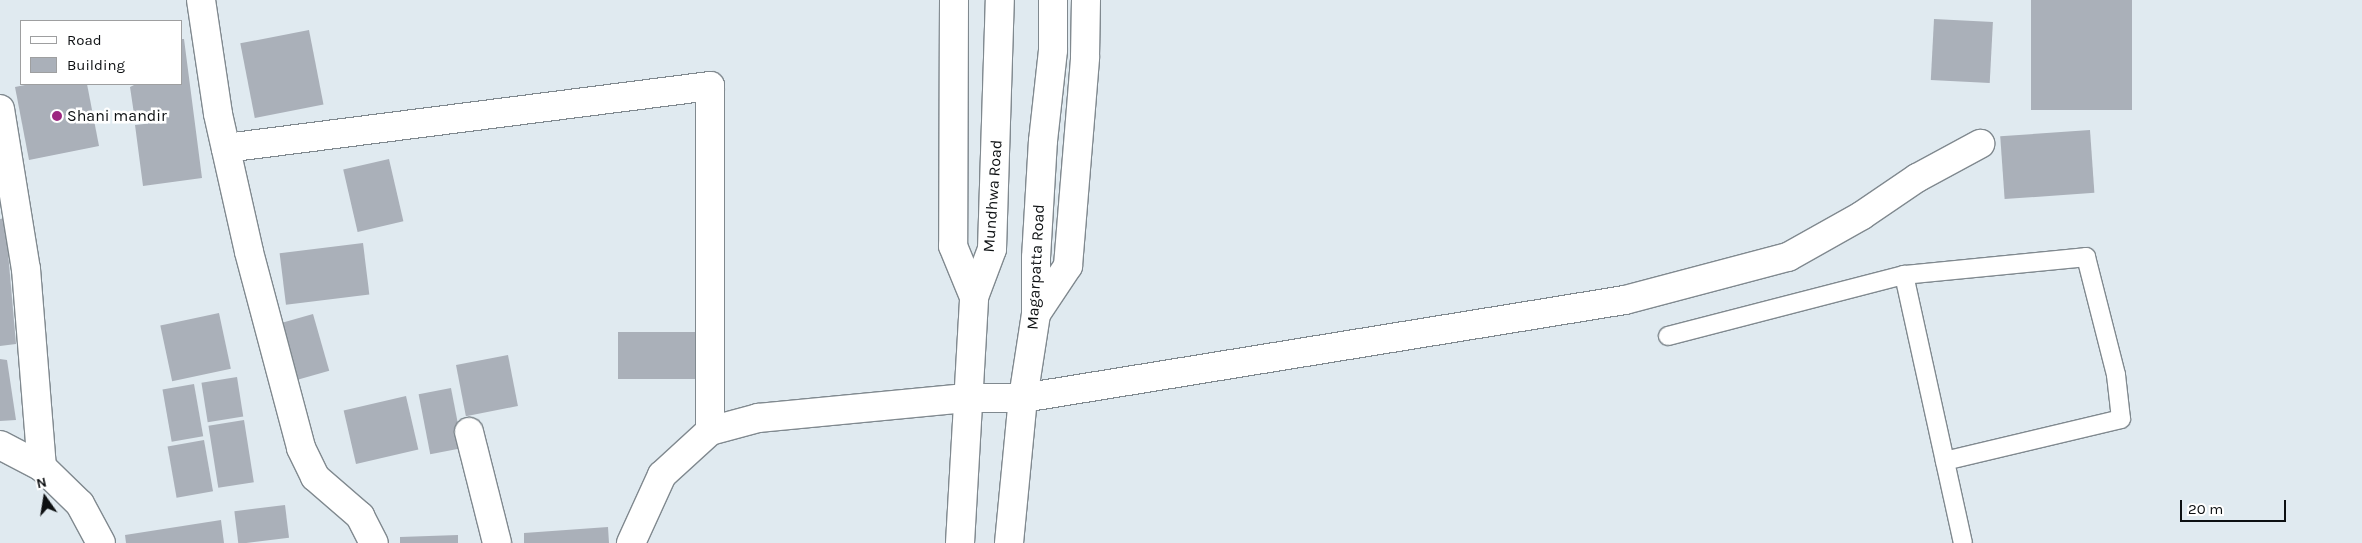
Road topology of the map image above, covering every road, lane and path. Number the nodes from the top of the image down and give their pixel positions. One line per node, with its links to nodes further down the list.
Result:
1 (200, 0): 8 (main road)
2 (954, 0): 10 (main road)
3 (1000, 0): 10 (main road, Mundhwa Road)
4 (1052, 0): 11 (main road, Magarpatta Road)
5 (1086, 0): 11 (main road)
6 (0, 109): 19 (main road)
7 (1980, 144): 14 (main road)
8 (226, 148): 15 (main road); 21 (main road)
9 (1904, 275): 12 (lane); 18 (lane); 18 (lane)
10 (974, 298): 13 (main road, Mundhwa Road)
11 (1036, 314): 14 (main road, Magarpatta Road)
12 (1668, 336)
13 (966, 398): 14 (main road); 15 (main road); 24 (main road)
14 (1023, 398): 25 (main road, Magarpatta Road)
15 (710, 431): 23 (main road)
16 (469, 432): 22 (main road)
17 (0, 444): 19 (main road)
18 (1945, 461): 26 (lane)
19 (42, 468): 20 (main road)
20 (101, 543)
21 (374, 543)
22 (497, 543)
23 (631, 543)
24 (960, 543)
25 (1009, 543)
26 (1963, 543)

